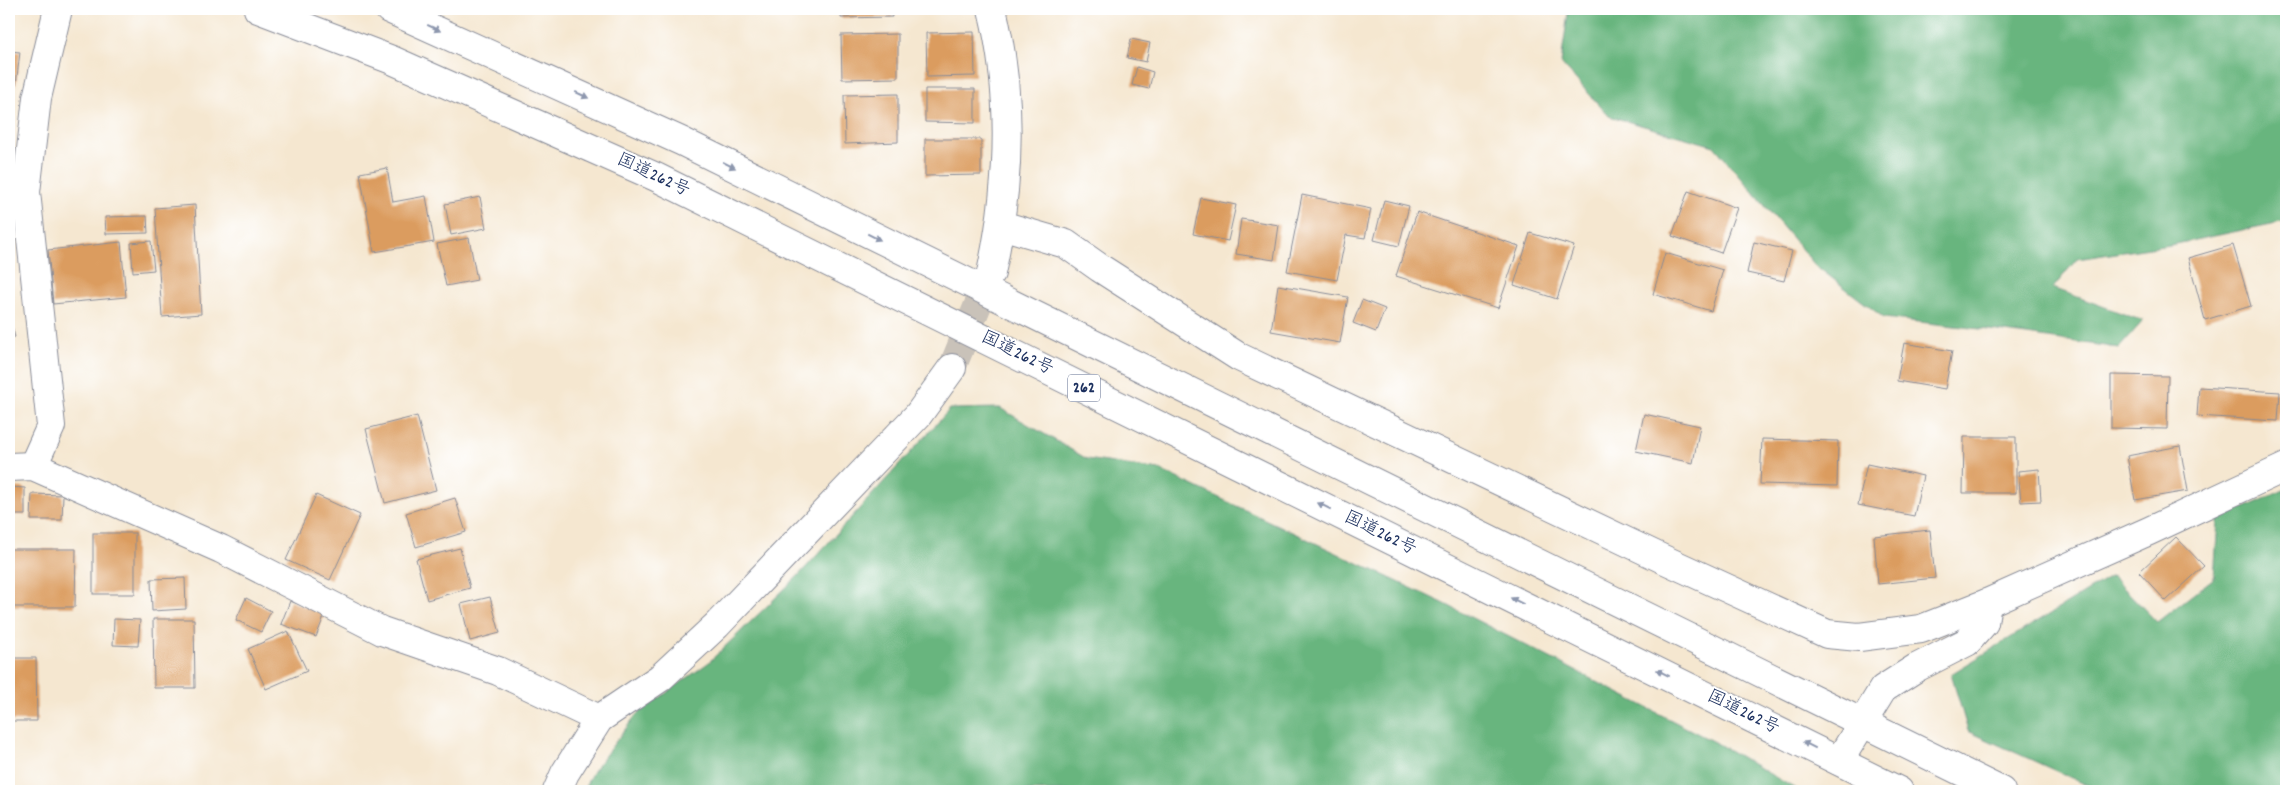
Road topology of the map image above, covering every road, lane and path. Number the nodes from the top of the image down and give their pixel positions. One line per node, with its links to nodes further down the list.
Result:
1 (58, 9): 8 (main road)
2 (258, 9): 13 (main road, 国道262号 / 262, one-way to 2)
3 (389, 9): 12 (main road, 262, one-way to 12)
4 (992, 9): 5 (main road)
5 (1002, 225): 6 (main road); 10 (main road)
6 (991, 272)
7 (952, 368): 11 (main road)
8 (21, 467): 11 (main road)
9 (2286, 467): 10 (main road)
10 (1987, 603): 12 (main road)
11 (599, 719): 14 (main road)
12 (1863, 723): 13 (main road); 16 (main road, 262)
13 (1839, 760): 15 (main road, 国道262号 / 262)
14 (556, 791)
15 (1899, 791)
16 (2002, 791)

